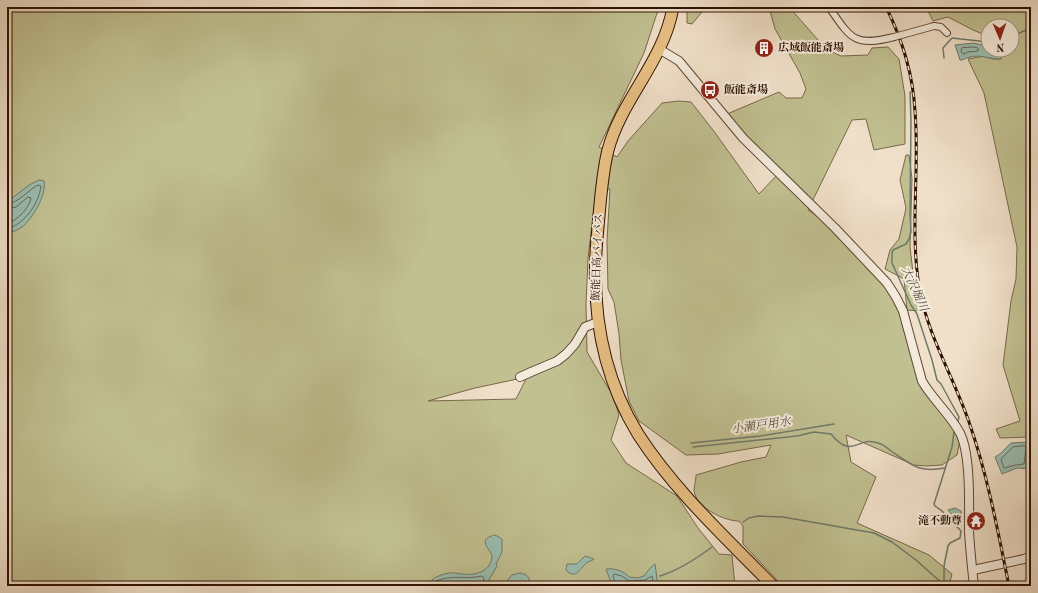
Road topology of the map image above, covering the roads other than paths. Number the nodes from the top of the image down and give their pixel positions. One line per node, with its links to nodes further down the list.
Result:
1 (673, 7): 4 (highway, 飯能日高バイパス)
2 (829, 7): 3 (street, bridge)
3 (946, 33)
4 (660, 49): 5 (highway, 飯能日高バイパス); 8 (street)
5 (598, 322): 6 (street); 9 (highway, 飯能日高バイパス)
6 (520, 378)
7 (1031, 556): 8 (street)
8 (973, 570): 10 (street)
9 (773, 586)
10 (974, 586)

